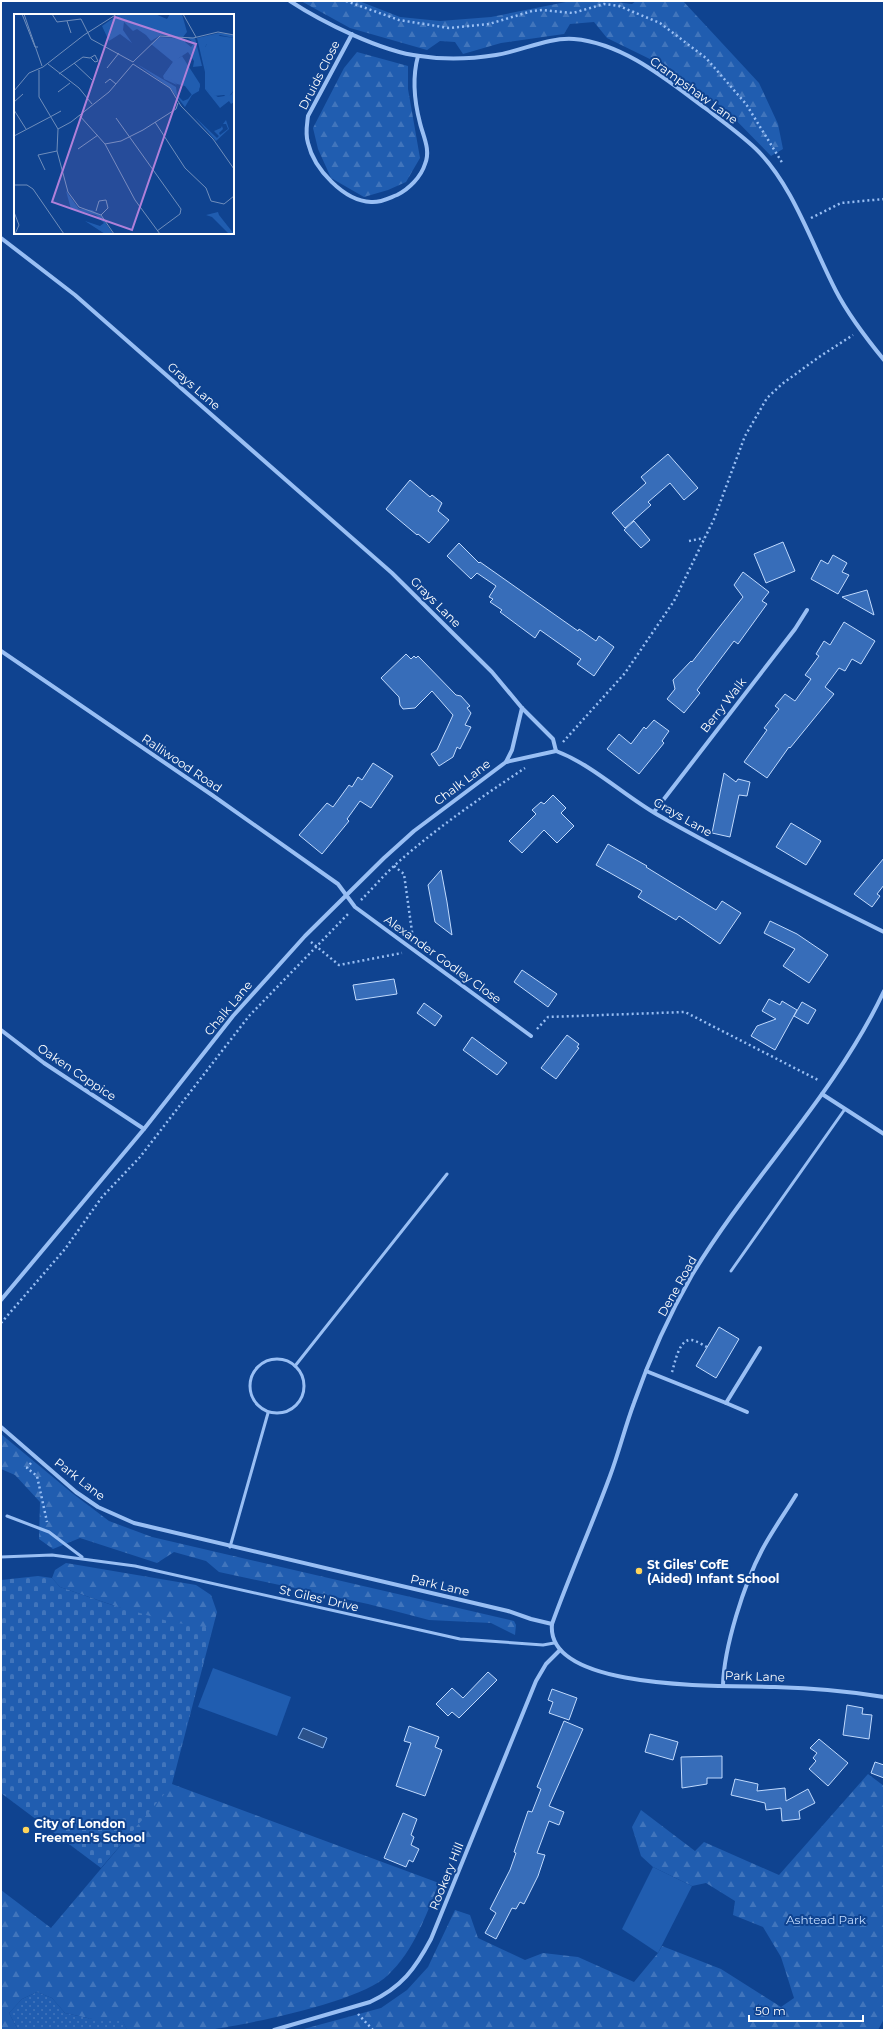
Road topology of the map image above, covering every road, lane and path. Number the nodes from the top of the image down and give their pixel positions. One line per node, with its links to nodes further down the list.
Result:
1 (290, 1): 2 (street, Crampshaw Lane)
2 (352, 34): 3 (street, Crampshaw Lane); 3 (street, Druids Close)
3 (418, 56): 5 (street, Crampshaw Lane)
4 (884, 199): 5 (path)
5 (804, 222): 7 (street, Crampshaw Lane)
6 (1, 238): 13 (street, Grays Lane)
7 (860, 330): 8 (street, Crampshaw Lane); 9 (path)
8 (884, 360)
9 (704, 538): 10 (path); 14 (path)
10 (688, 541)
11 (808, 610): 17 (street, Berry Walk)
12 (1, 651): 20 (street, Ralliwood Road)
13 (522, 708): 14 (street, Grays Lane); 15 (street, Chalk Lane)
14 (556, 751): 15 (street, Chalk Lane); 17 (street, Grays Lane)
15 (506, 762): 18 (street, Chalk Lane)
16 (527, 766): 19 (path)
17 (654, 812): 22 (street, Grays Lane)
18 (384, 858): 19 (path); 20 (street, Chalk Lane)
19 (394, 866): 21 (path); 25 (path)
20 (348, 895): 21 (street, Alexander Godley Close); 23 (street, Chalk Lane)
21 (355, 907): 24 (path); 25 (street, Alexander Godley Close)
22 (884, 932)
23 (305, 936): 24 (path); 32 (street, Chalk Lane)
24 (316, 946): 25 (path); 37 (path)
25 (415, 951): 28 (street, Alexander Godley Close)
26 (884, 991): 29 (street, Dene Road)
27 (1, 1030): 32 (street, Oaken Coppice)
28 (531, 1036): 29 (path)
29 (827, 1086): 30 (street, Dene Road)
30 (822, 1094): 31 (street); 41 (street, Dene Road)
31 (845, 1109): 33 (street); 35 (lane)
32 (144, 1129): 36 (street, Chalk Lane)
33 (884, 1134)
34 (447, 1174): 40 (lane)
35 (731, 1271)
36 (1, 1300)
37 (1, 1323)
38 (707, 1347): 42 (path)
39 (760, 1348): 43 (street)
40 (295, 1366): 45 (lane); 45 (lane)
41 (646, 1371): 42 (street); 54 (street, Dene Road)
42 (669, 1380): 43 (street)
43 (726, 1403): 44 (street)
44 (747, 1412)
45 (268, 1413): 51 (lane)
46 (1, 1427): 51 (street, Park Lane)
47 (31, 1463): 50 (path)
48 (796, 1495): 57 (street)
49 (7, 1516): 50 (lane, St Giles' Drive)
50 (49, 1532): 53 (lane, St Giles' Drive)
51 (230, 1547): 54 (street, Park Lane)
52 (1, 1556): 53 (lane, St Giles' Drive)
53 (82, 1558): 55 (lane, St Giles' Drive)
54 (552, 1624): 55 (street)
55 (554, 1643): 56 (street, Park Lane)
56 (560, 1650): 57 (street, Park Lane); 59 (street, Rookery Hill)
57 (723, 1685): 58 (street, Park Lane)
58 (884, 1697)
59 (353, 2008): 60 (street, Rookery Hill); 61 (path)
60 (274, 2030)
61 (373, 2030)

